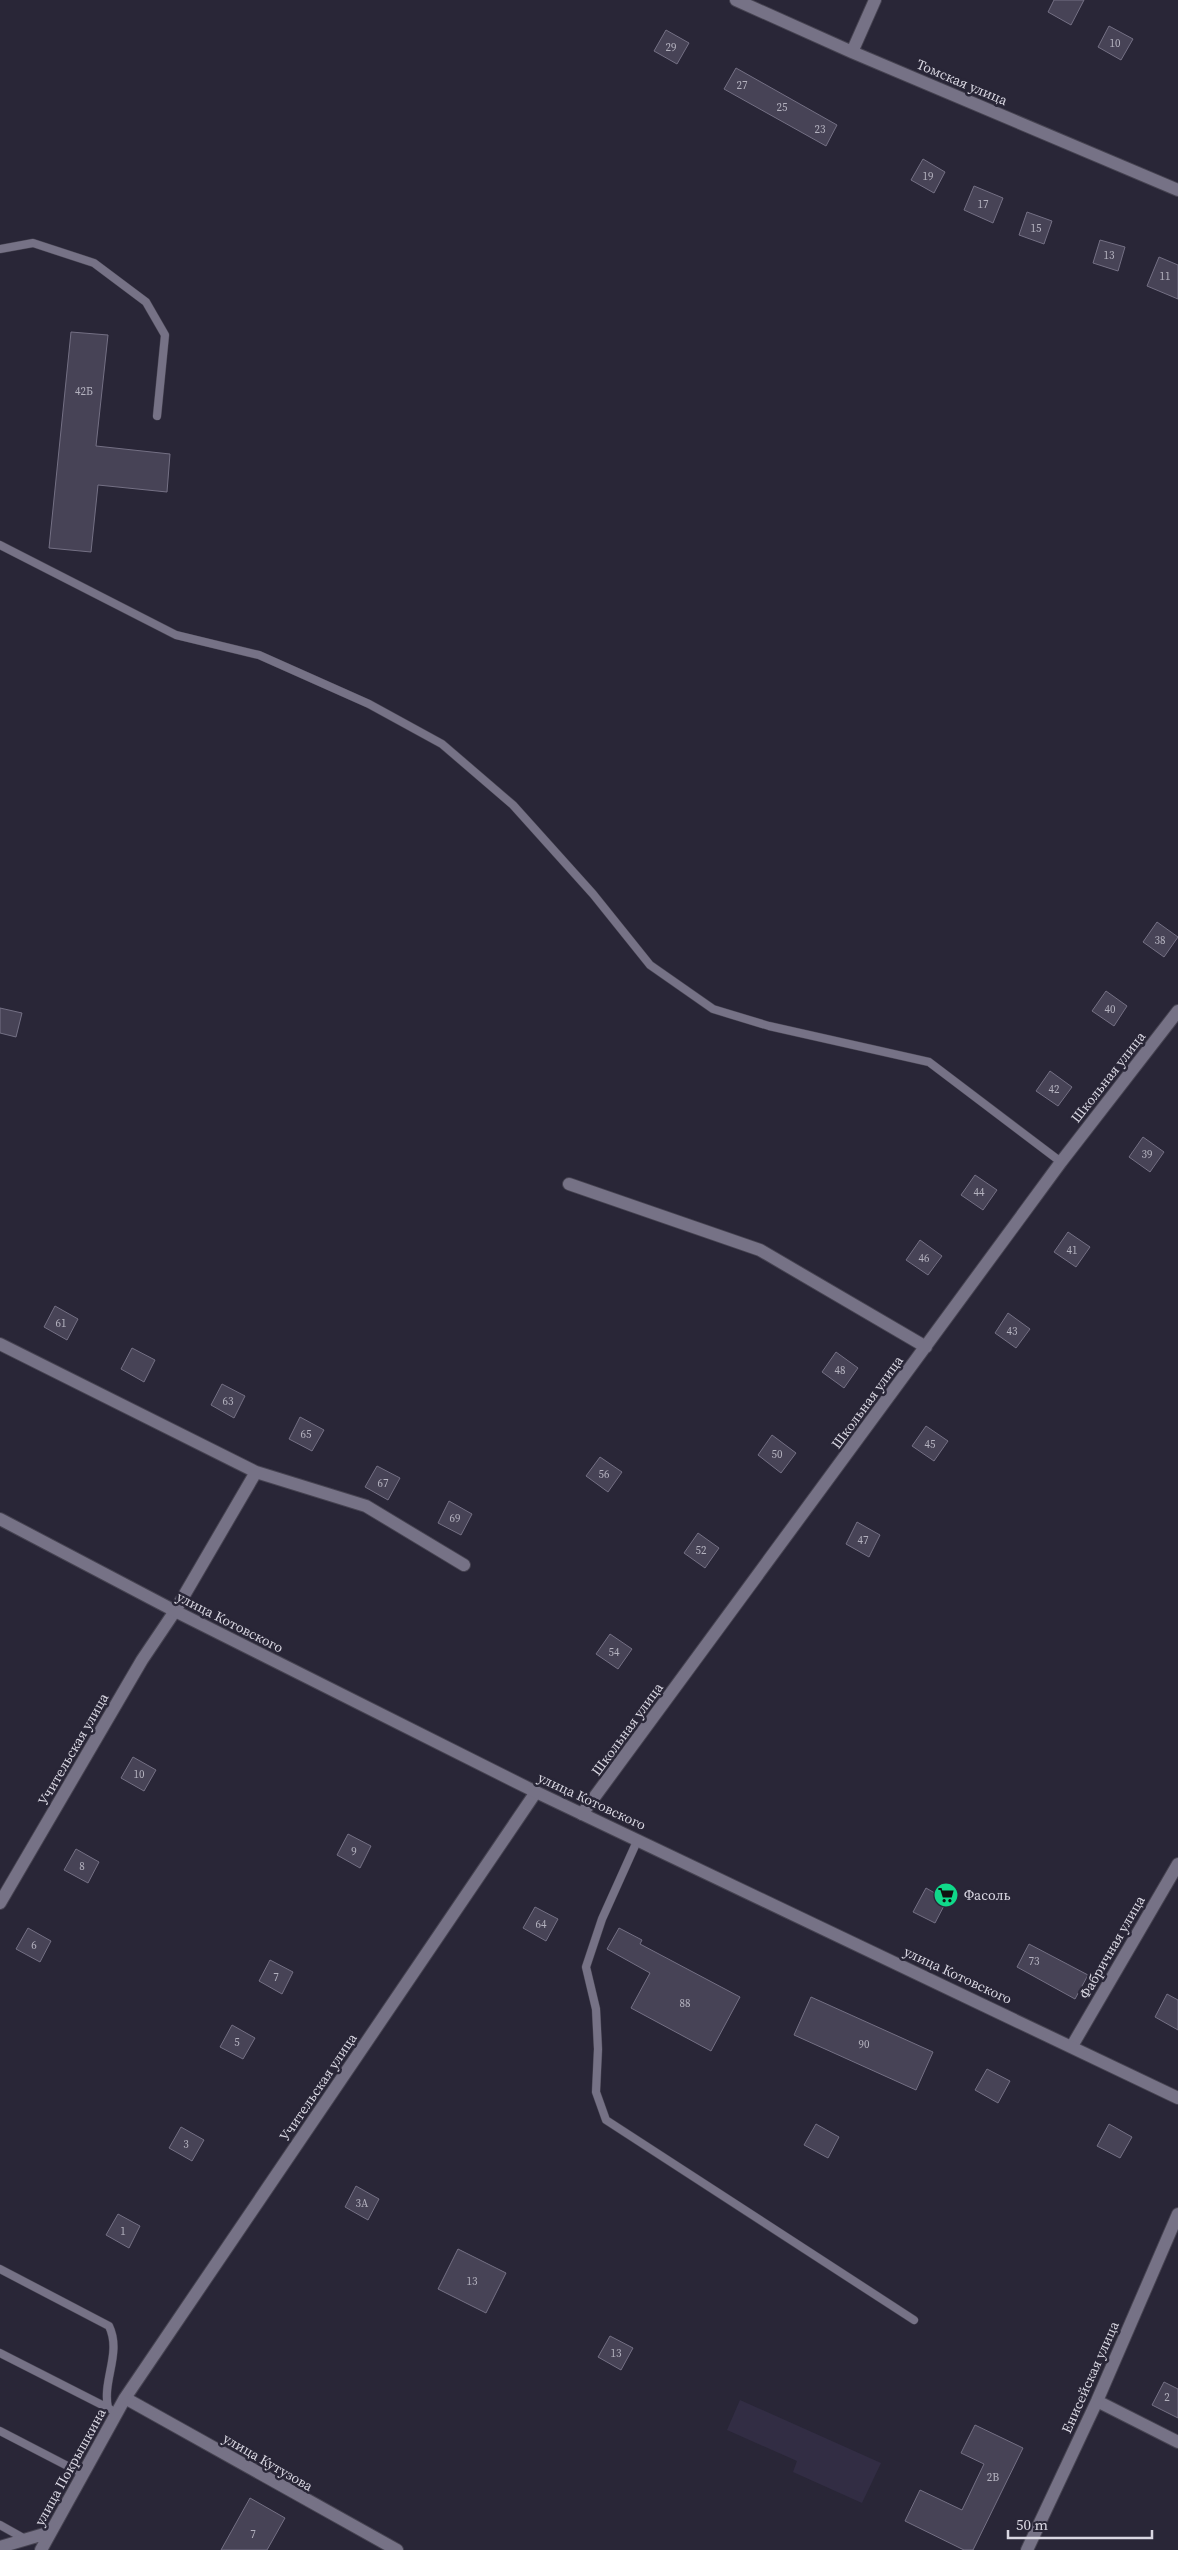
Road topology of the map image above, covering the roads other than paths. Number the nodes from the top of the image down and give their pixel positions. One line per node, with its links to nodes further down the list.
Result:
1 (736, 0): 3 (street, Томская улица)
2 (875, 0): 3 (street)
3 (852, 52): 4 (street, Томская улица)
4 (1178, 190)
5 (0, 249): 6 (lane)
6 (157, 416)
7 (0, 545): 9 (lane)
8 (1178, 1011): 9 (street, Школьная улица)
9 (1061, 1162): 12 (street, Школьная улица)
10 (569, 1184): 12 (street)
11 (0, 1344): 13 (street)
12 (926, 1347): 18 (street, Школьная улица)
13 (256, 1472): 15 (street); 16 (street, Учительская улица)
14 (0, 1519): 16 (street, улица Котовского)
15 (464, 1565)
16 (175, 1611): 17 (street, улица Котовского); 21 (street, Учительская улица)
17 (536, 1792): 18 (street, улица Котовского); 28 (street, Учительская улица)
18 (582, 1814): 19 (street, улица Котовского)
19 (638, 1839): 22 (street, улица Котовского); 26 (lane)
20 (1178, 1864): 22 (street, Фабричная улица)
21 (0, 1903)
22 (1072, 2046): 23 (street, улица Котовского)
23 (1178, 2098)
24 (1178, 2214): 29 (street, Енисейская улица)
25 (0, 2269): 30 (lane)
26 (914, 2320)
27 (0, 2353): 30 (lane)
28 (125, 2398): 30 (street, улица Покрышкина); 37 (street, улица Кутузова)
29 (1097, 2401): 32 (street); 41 (street, Енисейская улица)
30 (113, 2410): 33 (street, улица Покрышкина)
31 (0, 2431): 33 (lane)
32 (1178, 2442)
33 (83, 2474): 35 (street, улица Покрышкина)
34 (0, 2525): 36 (lane)
35 (51, 2532): 36 (street); 39 (street, улица Покрышкина)
36 (25, 2539): 38 (street)
37 (374, 2545): 40 (street, улица Кутузова)
38 (0, 2546)
39 (41, 2550)
40 (397, 2550)
41 (1027, 2550)

